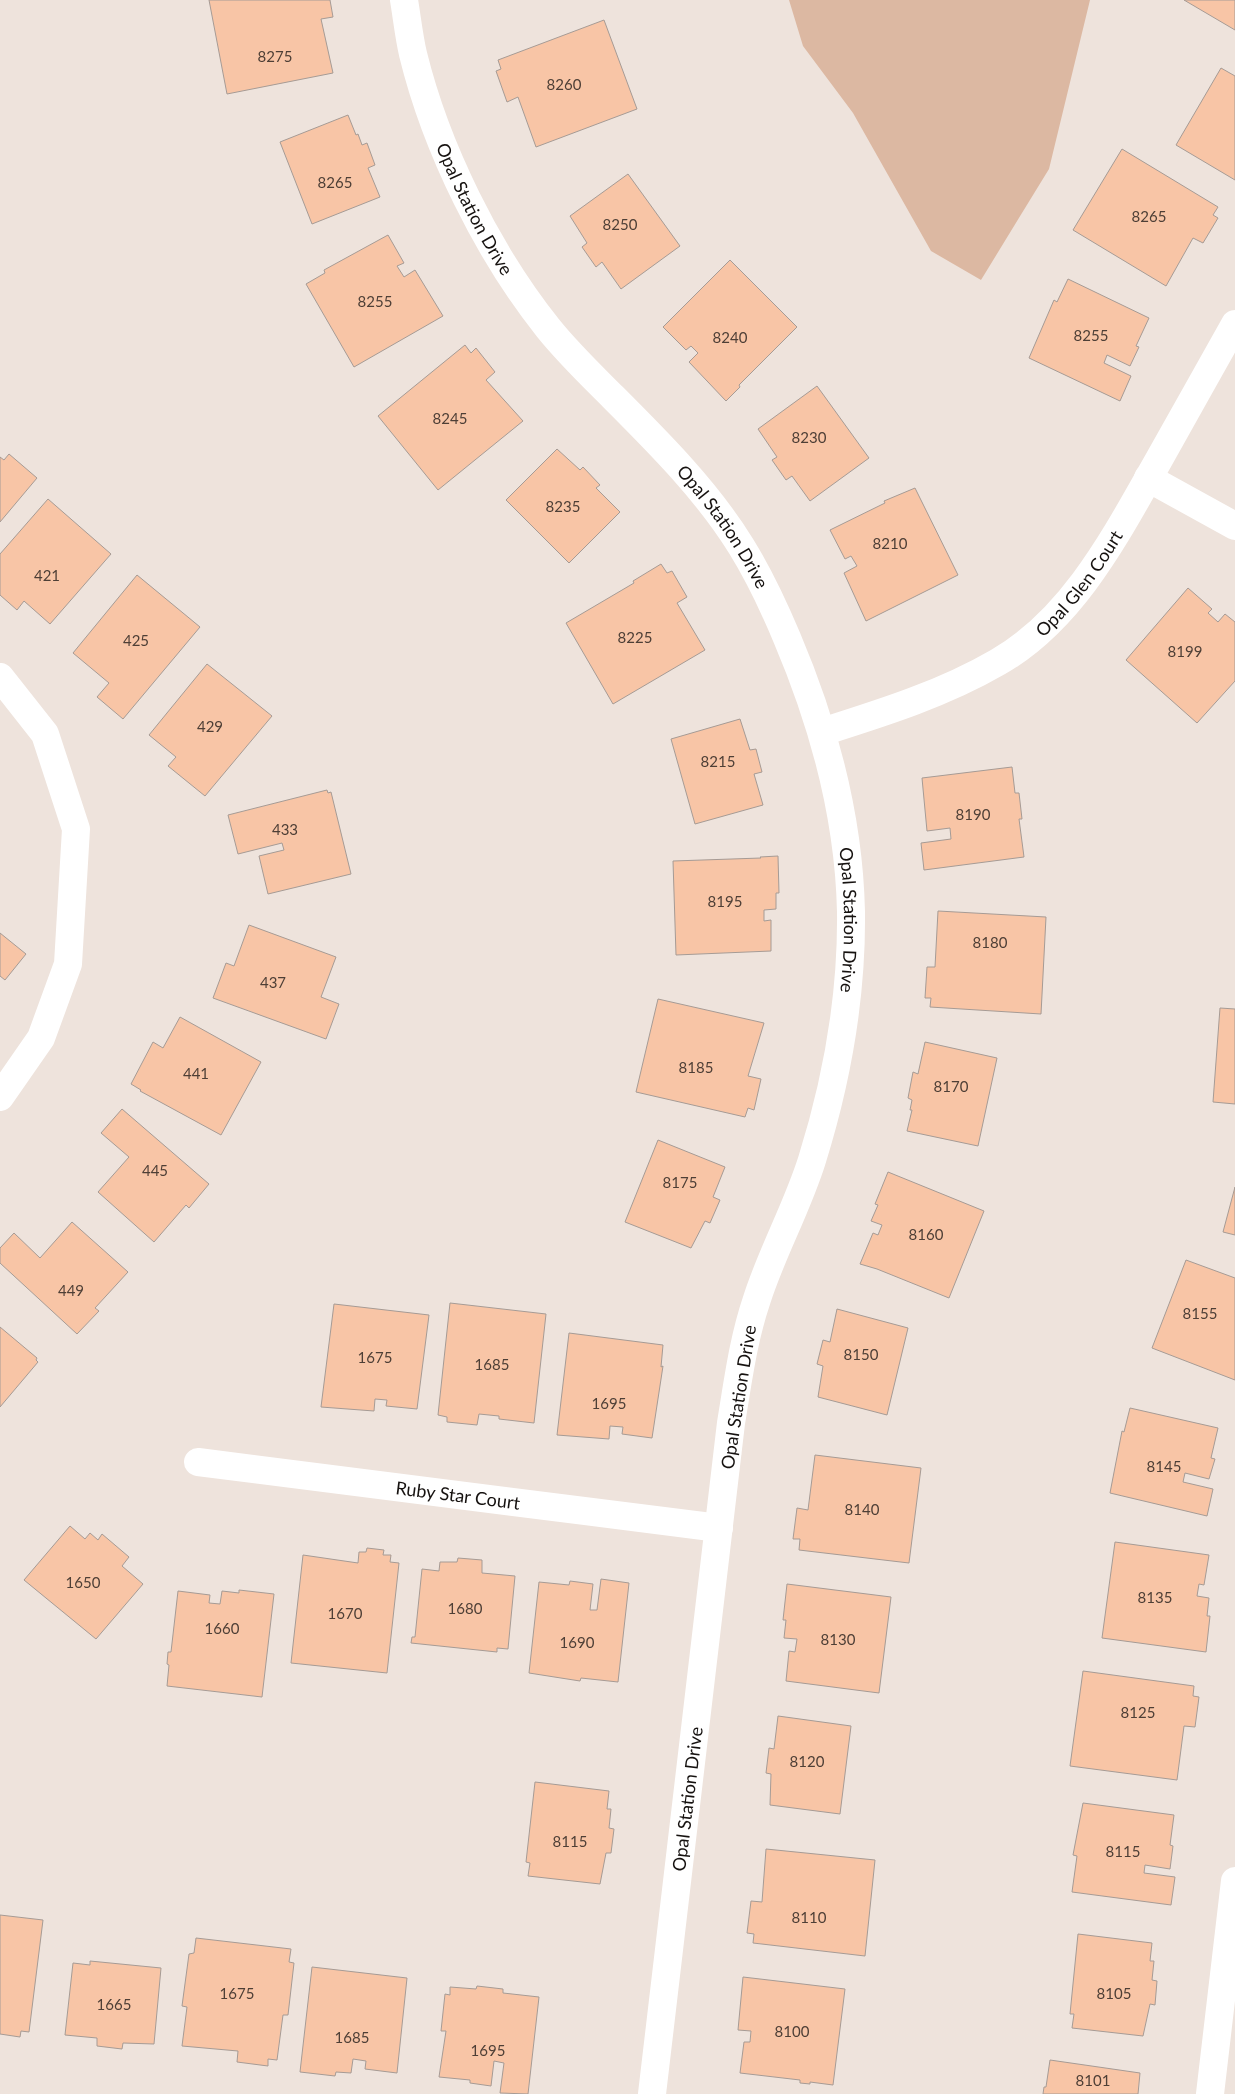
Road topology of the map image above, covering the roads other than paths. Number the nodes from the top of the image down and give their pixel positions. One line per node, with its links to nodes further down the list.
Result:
1 (404, 0): 6 (street, Opal Station Drive)
2 (1235, 324): 3 (street, Opal Glen Court)
3 (1148, 478): 4 (street); 6 (street, Opal Glen Court)
4 (1235, 526)
5 (0, 677): 7 (street)
6 (822, 732): 9 (street, Opal Station Drive)
7 (0, 1097)
8 (198, 1462): 9 (street, Ruby Star Court)
9 (719, 1528): 11 (street, Opal Station Drive)
10 (1235, 1881): 12 (street)
11 (652, 2094)
12 (1210, 2094)

